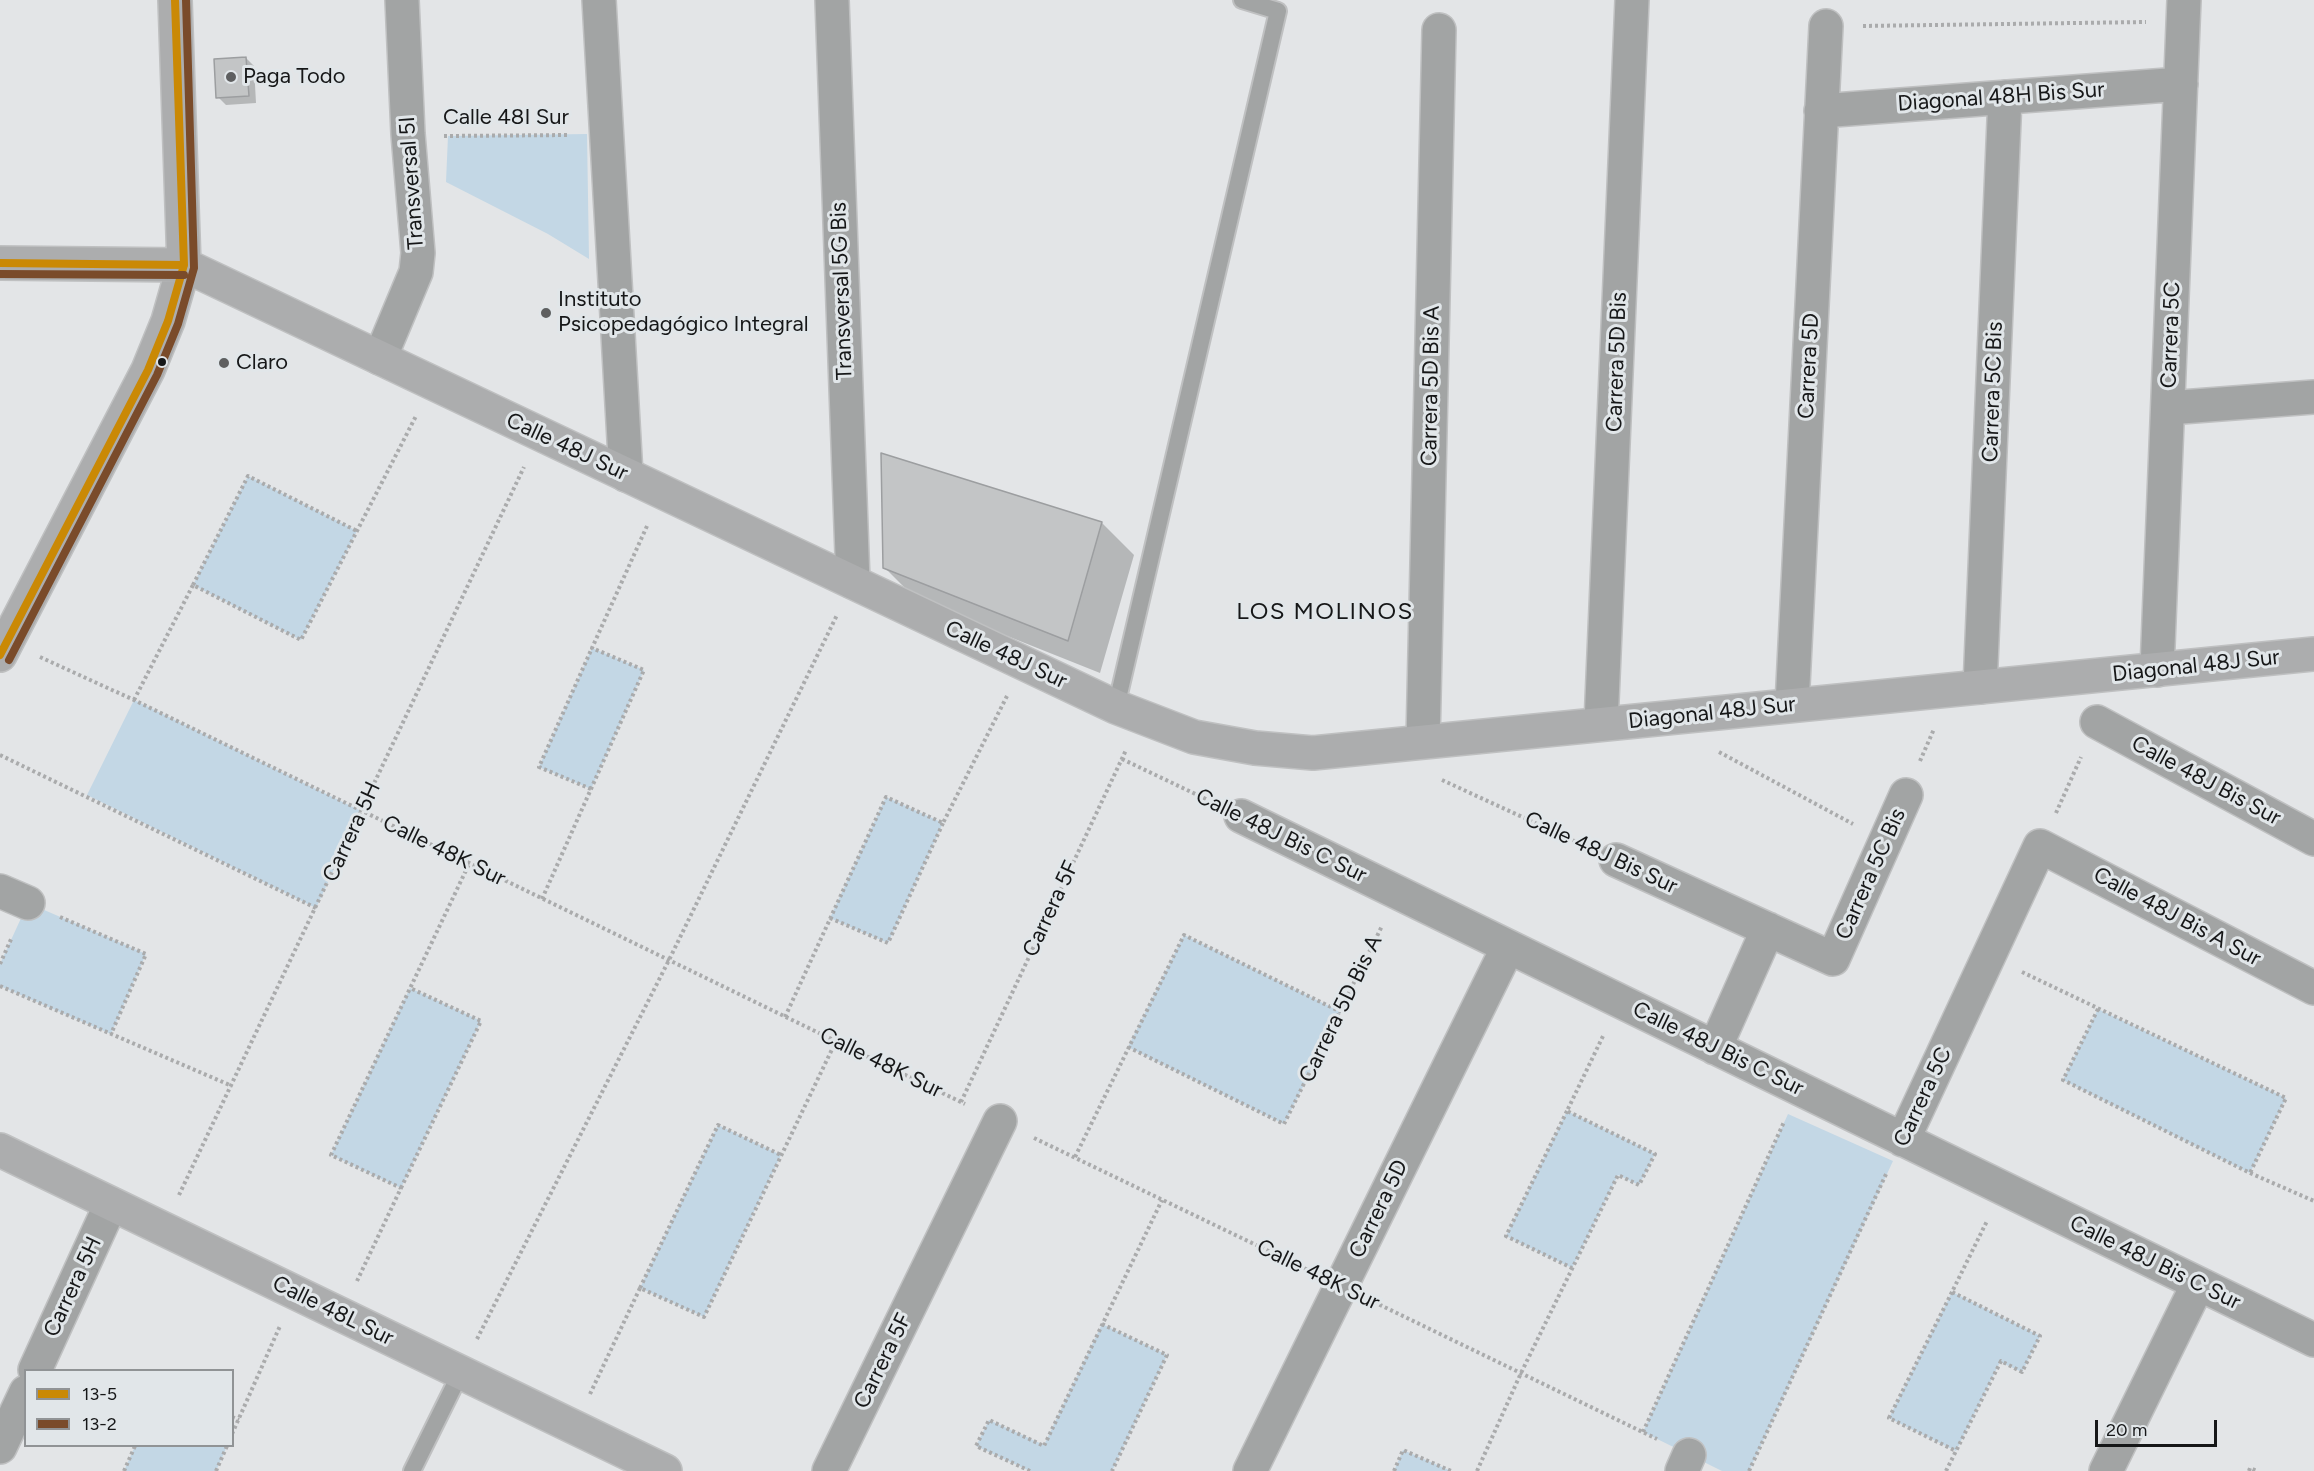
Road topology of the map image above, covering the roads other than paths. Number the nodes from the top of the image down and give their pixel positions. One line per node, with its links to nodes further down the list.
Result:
1 (176, 0): 14 (street)
2 (402, 0): 15 (street, Transversal 5I)
3 (599, 0): 18 (street)
4 (832, 0): 19 (street, Transversal 5G Bis)
5 (1242, 0): 25 (lane)
6 (1632, 0): 27 (street, Carrera 5D Bis)
7 (2184, 11): 10 (street, Carrera 5C)
8 (1826, 26): 12 (street, Carrera 5D)
9 (1439, 30): 28 (street, Carrera 5D Bis A)
10 (2181, 84): 11 (street, Diagonal 48H Bis Sur); 17 (street, Carrera 5C)
11 (2005, 97): 12 (street, Diagonal 48H Bis Sur); 23 (street, Carrera 5C Bis)
12 (1821, 111): 24 (street, Carrera 5D)
13 (0, 263): 14 (street, Calle 48J Sur)
14 (184, 265): 15 (street, Calle 48J Sur); 21 (street)
15 (380, 358): 18 (street, Calle 48J Sur)
16 (2314, 397): 17 (street)
17 (2168, 408): 22 (street, Carrera 5C)
18 (626, 475): 19 (street, Calle 48J Sur)
19 (853, 582): 25 (street, Calle 48J Sur)
20 (2314, 654): 22 (street, Diagonal 48J Sur)
21 (0, 655)
22 (2157, 670): 23 (street, Diagonal 48J Sur)
23 (1965, 688): 24 (street, Diagonal 48J Sur)
24 (1792, 705): 27 (street, Diagonal 48J Sur)
25 (1129, 712): 28 (street, Diagonal 48J Sur)
26 (2097, 722): 31 (street, Calle 48J Bis Sur)
27 (1601, 724): 28 (street, Diagonal 48J Sur)
28 (1423, 741)
29 (1906, 795): 36 (street, Carrera 5C Bis)
30 (1241, 816): 35 (street, Calle 48J Bis C Sur)
31 (2314, 839)
32 (2040, 846): 37 (street, Calle 48J Bis A Sur); 40 (street, Carrera 5C)
33 (1616, 860): 34 (street, Calle 48J Bis Sur)
34 (1768, 929): 36 (street, Calle 48J Bis Sur); 38 (street)
35 (1508, 946): 38 (street, Calle 48J Bis C Sur); 52 (street, Carrera 5D)
36 (1833, 959)
37 (2314, 988)
38 (1715, 1048): 40 (street, Calle 48J Bis C Sur)
39 (1000, 1121): 51 (street, Carrera 5F)
40 (1903, 1140): 43 (street, Calle 48J Bis C Sur)
41 (0, 1150): 42 (street, Calle 48L Sur)
42 (111, 1204): 45 (street, Carrera 5H); 46 (street, Calle 48L Sur)
43 (2198, 1284): 44 (street, Calle 48J Bis C Sur); 53 (street)
44 (2314, 1341)
45 (36, 1369)
46 (460, 1372): 49 (lane); 50 (street, Calle 48L Sur)
47 (24, 1396): 48 (street)
48 (0, 1447)
49 (412, 1471)
50 (665, 1471)
51 (829, 1471)
52 (1250, 1471)
53 (2106, 1471)

